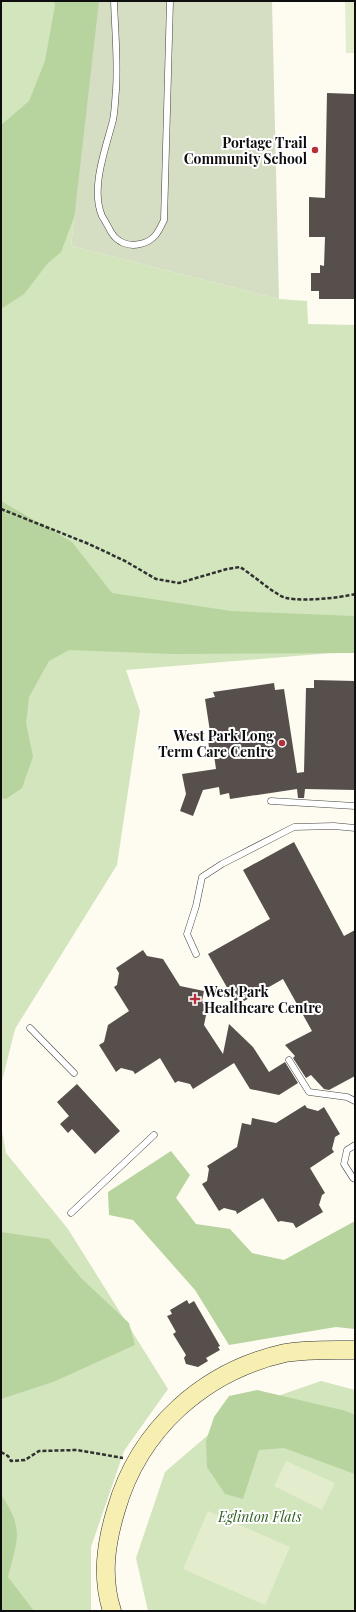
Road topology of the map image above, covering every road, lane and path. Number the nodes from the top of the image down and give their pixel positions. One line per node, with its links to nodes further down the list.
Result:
1 (114, 1): 2 (lane)
2 (170, 1)
3 (1, 509): 4 (path)
4 (355, 594)
5 (272, 801): 6 (lane)
6 (355, 806)
7 (355, 828): 8 (lane)
8 (196, 954)
9 (30, 1028): 11 (lane)
10 (289, 1060): 12 (lane)
11 (74, 1073)
12 (355, 1101)
13 (154, 1134): 16 (lane)
14 (355, 1145): 15 (lane)
15 (355, 1179)
16 (71, 1213)
17 (355, 1350): 19 (street)
18 (1, 1452): 19 (path)
19 (136, 1461): 20 (street)
20 (112, 1611)

